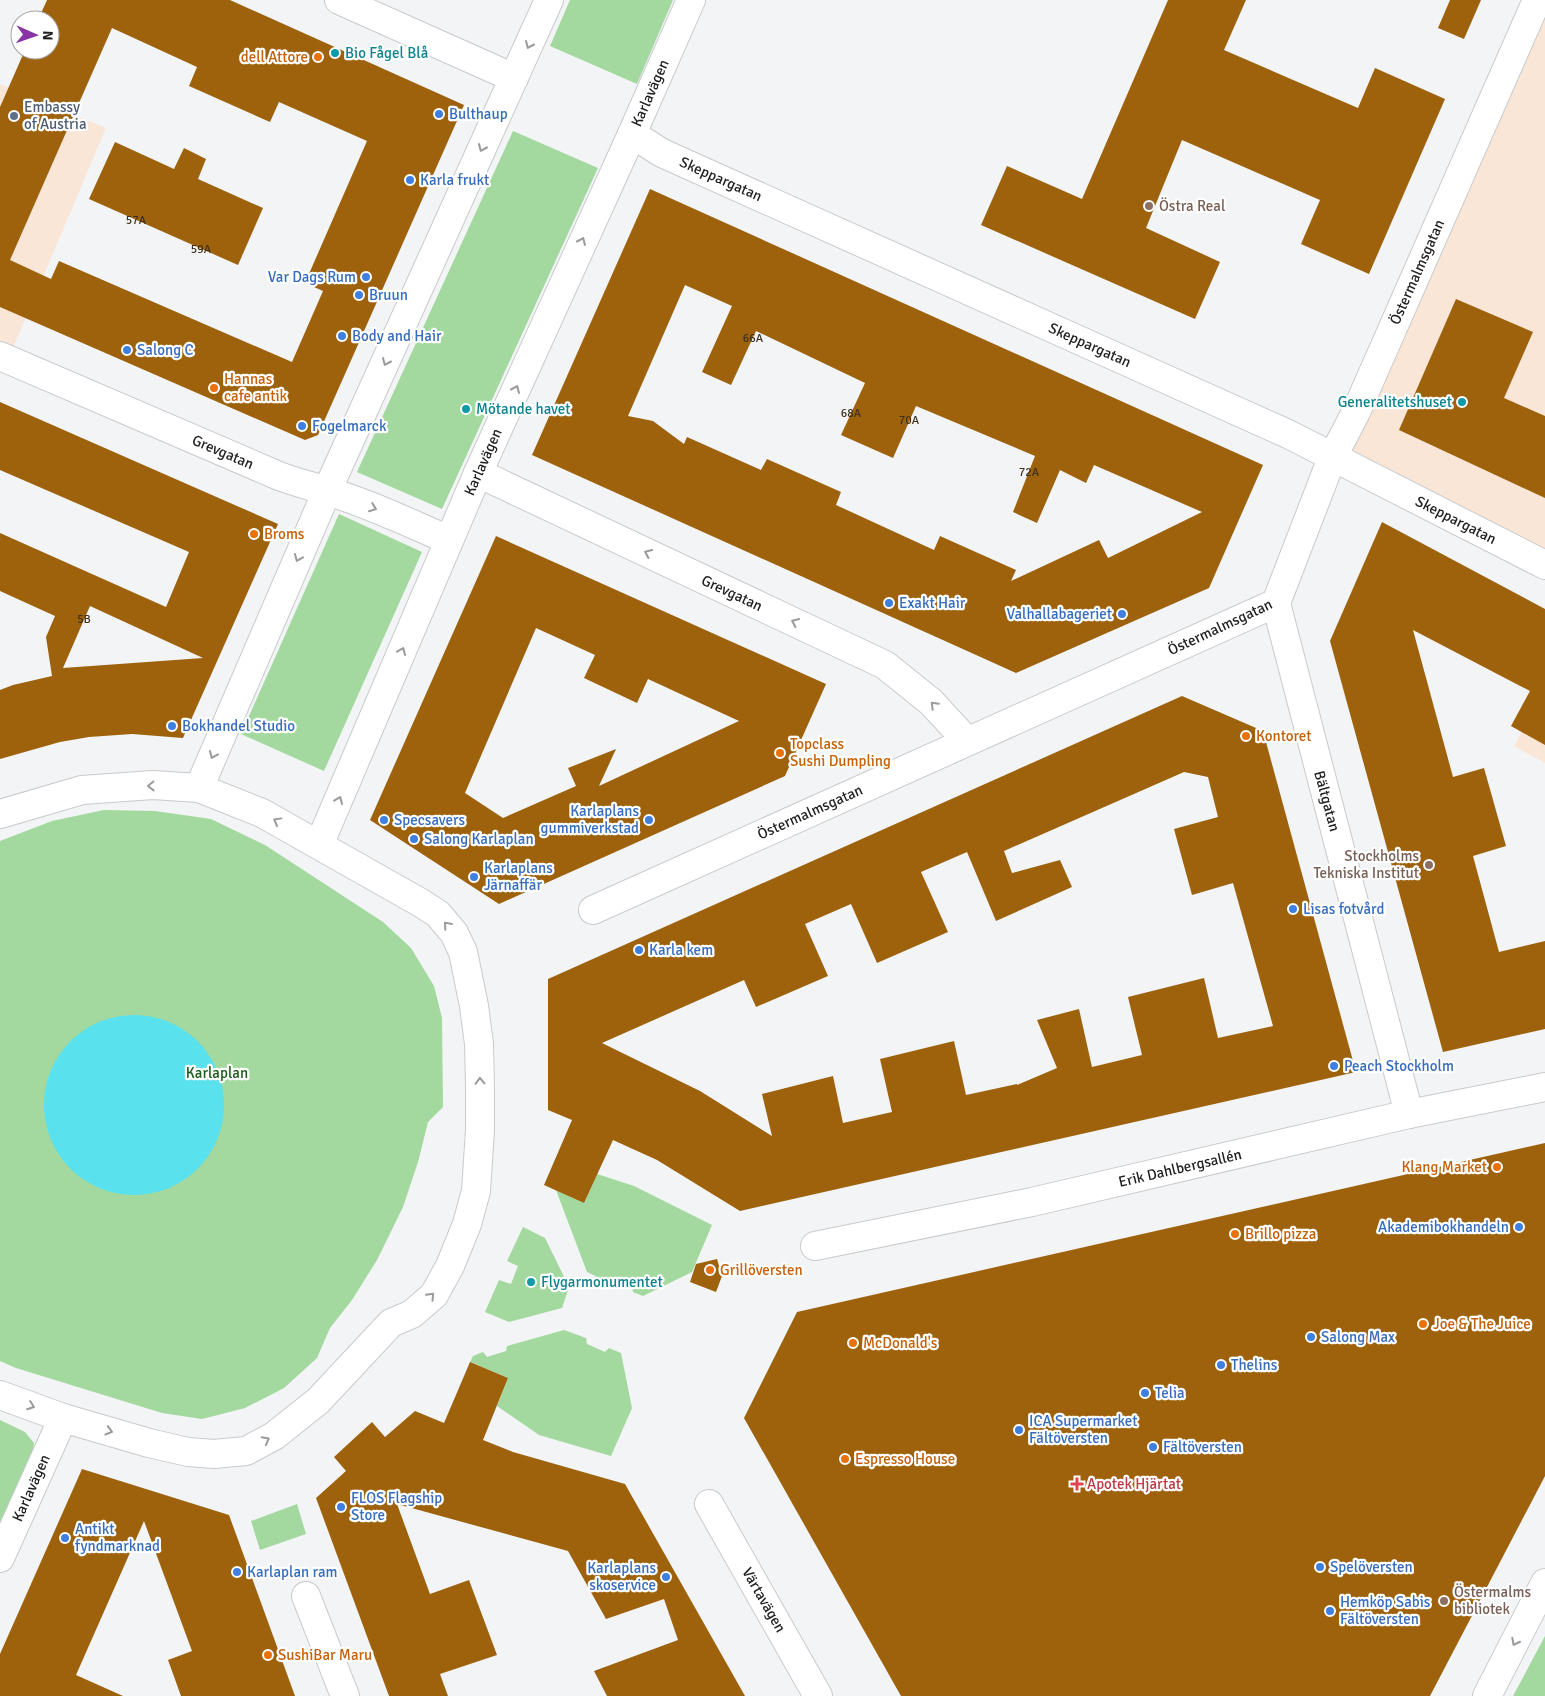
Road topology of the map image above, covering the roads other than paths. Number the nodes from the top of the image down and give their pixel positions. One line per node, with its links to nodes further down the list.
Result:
1 (339, 0): 5 (street)
2 (549, 0): 5 (street, one-way to 5)
3 (691, 0): 6 (street, Karlavägen)
4 (1537, 0): 8 (street, Östermalmsgatan)
5 (514, 78): 10 (street, one-way to 10)
6 (632, 134): 8 (street, Skeppargatan); 9 (street, Karlavägen, one-way to 6)
7 (0, 356): 10 (street, Grevgatan)
8 (1332, 458): 12 (street, Skeppargatan); 13 (street, Östermalmsgatan)
9 (478, 473): 11 (street, Karlavägen); 14 (street, Grevgatan, one-way to 9)
10 (328, 491): 11 (street, Grevgatan, one-way to 11); 15 (street, one-way to 15)
11 (449, 540): 17 (street, Karlavägen, one-way to 11)
12 (1545, 566)
13 (1276, 603): 14 (street, Östermalmsgatan); 20 (street, Bältgatan)
14 (967, 741): 18 (street, Östermalmsgatan)
15 (199, 788): 16 (street, one-way to 16); 17 (street, one-way to 15)
16 (0, 814)
17 (319, 845): 23 (street, one-way to 17)
18 (594, 910)
19 (1545, 1086): 20 (street, Erik Dahlbergsallén)
20 (1409, 1114): 21 (street, Erik Dahlbergsallén)
21 (815, 1246)
22 (0, 1395): 23 (street, one-way to 23)
23 (62, 1418): 25 (street, Karlavägen)
24 (709, 1504): 29 (street, Värtavägen)
25 (0, 1558)
26 (1545, 1583): 30 (street, one-way to 30)
27 (306, 1596): 28 (street)
28 (345, 1696)
29 (818, 1696)
30 (1486, 1696)

